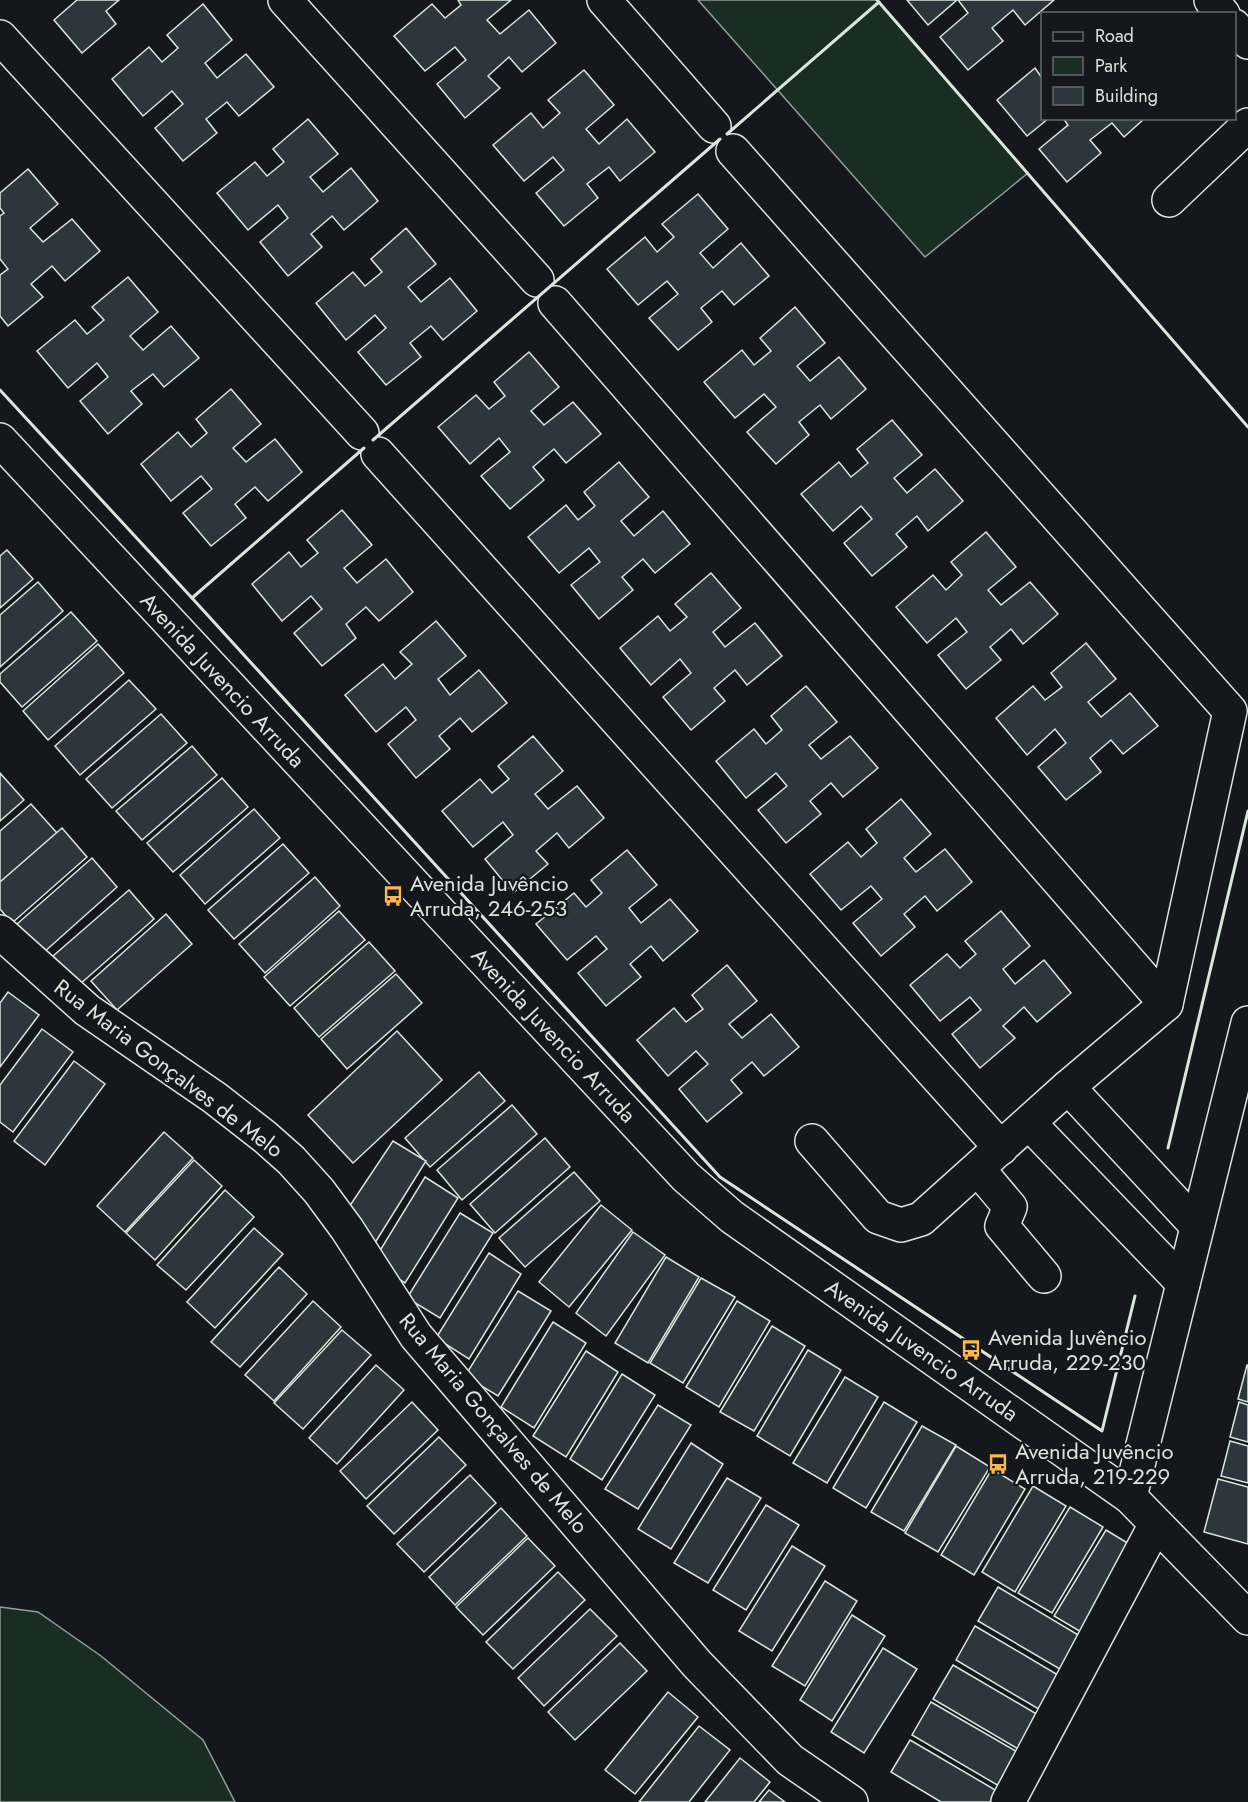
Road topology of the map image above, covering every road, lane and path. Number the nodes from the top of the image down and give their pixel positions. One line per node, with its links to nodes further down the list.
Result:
1 (285, 0): 12 (street)
2 (604, 0): 12 (street)
3 (1211, 0): 4 (street)
4 (1221, 12)
5 (1236, 28): 7 (street)
6 (0, 37): 17 (street)
7 (1248, 42)
8 (1248, 124): 9 (street)
9 (1169, 200)
10 (0, 440): 21 (street, Avenida Juvencio Arruda)
11 (0, 933): 24 (street, Rua Maria Gonçalves de Melo)
12 (1166, 1004): 14 (street)
13 (1248, 1023): 18 (street)
14 (1068, 1087): 15 (street); 18 (street)
15 (1029, 1123): 17 (street); 20 (street)
16 (812, 1141): 17 (street)
17 (989, 1158): 19 (street)
18 (1197, 1226): 20 (street)
19 (1044, 1276)
20 (1183, 1283): 21 (street)
21 (1130, 1497): 22 (street, Avenida Juvencio Arruda)
22 (1156, 1524): 23 (street, Avenida Juvencio Arruda); 25 (street)
23 (1248, 1618)
24 (851, 1802)
25 (1008, 1802)

